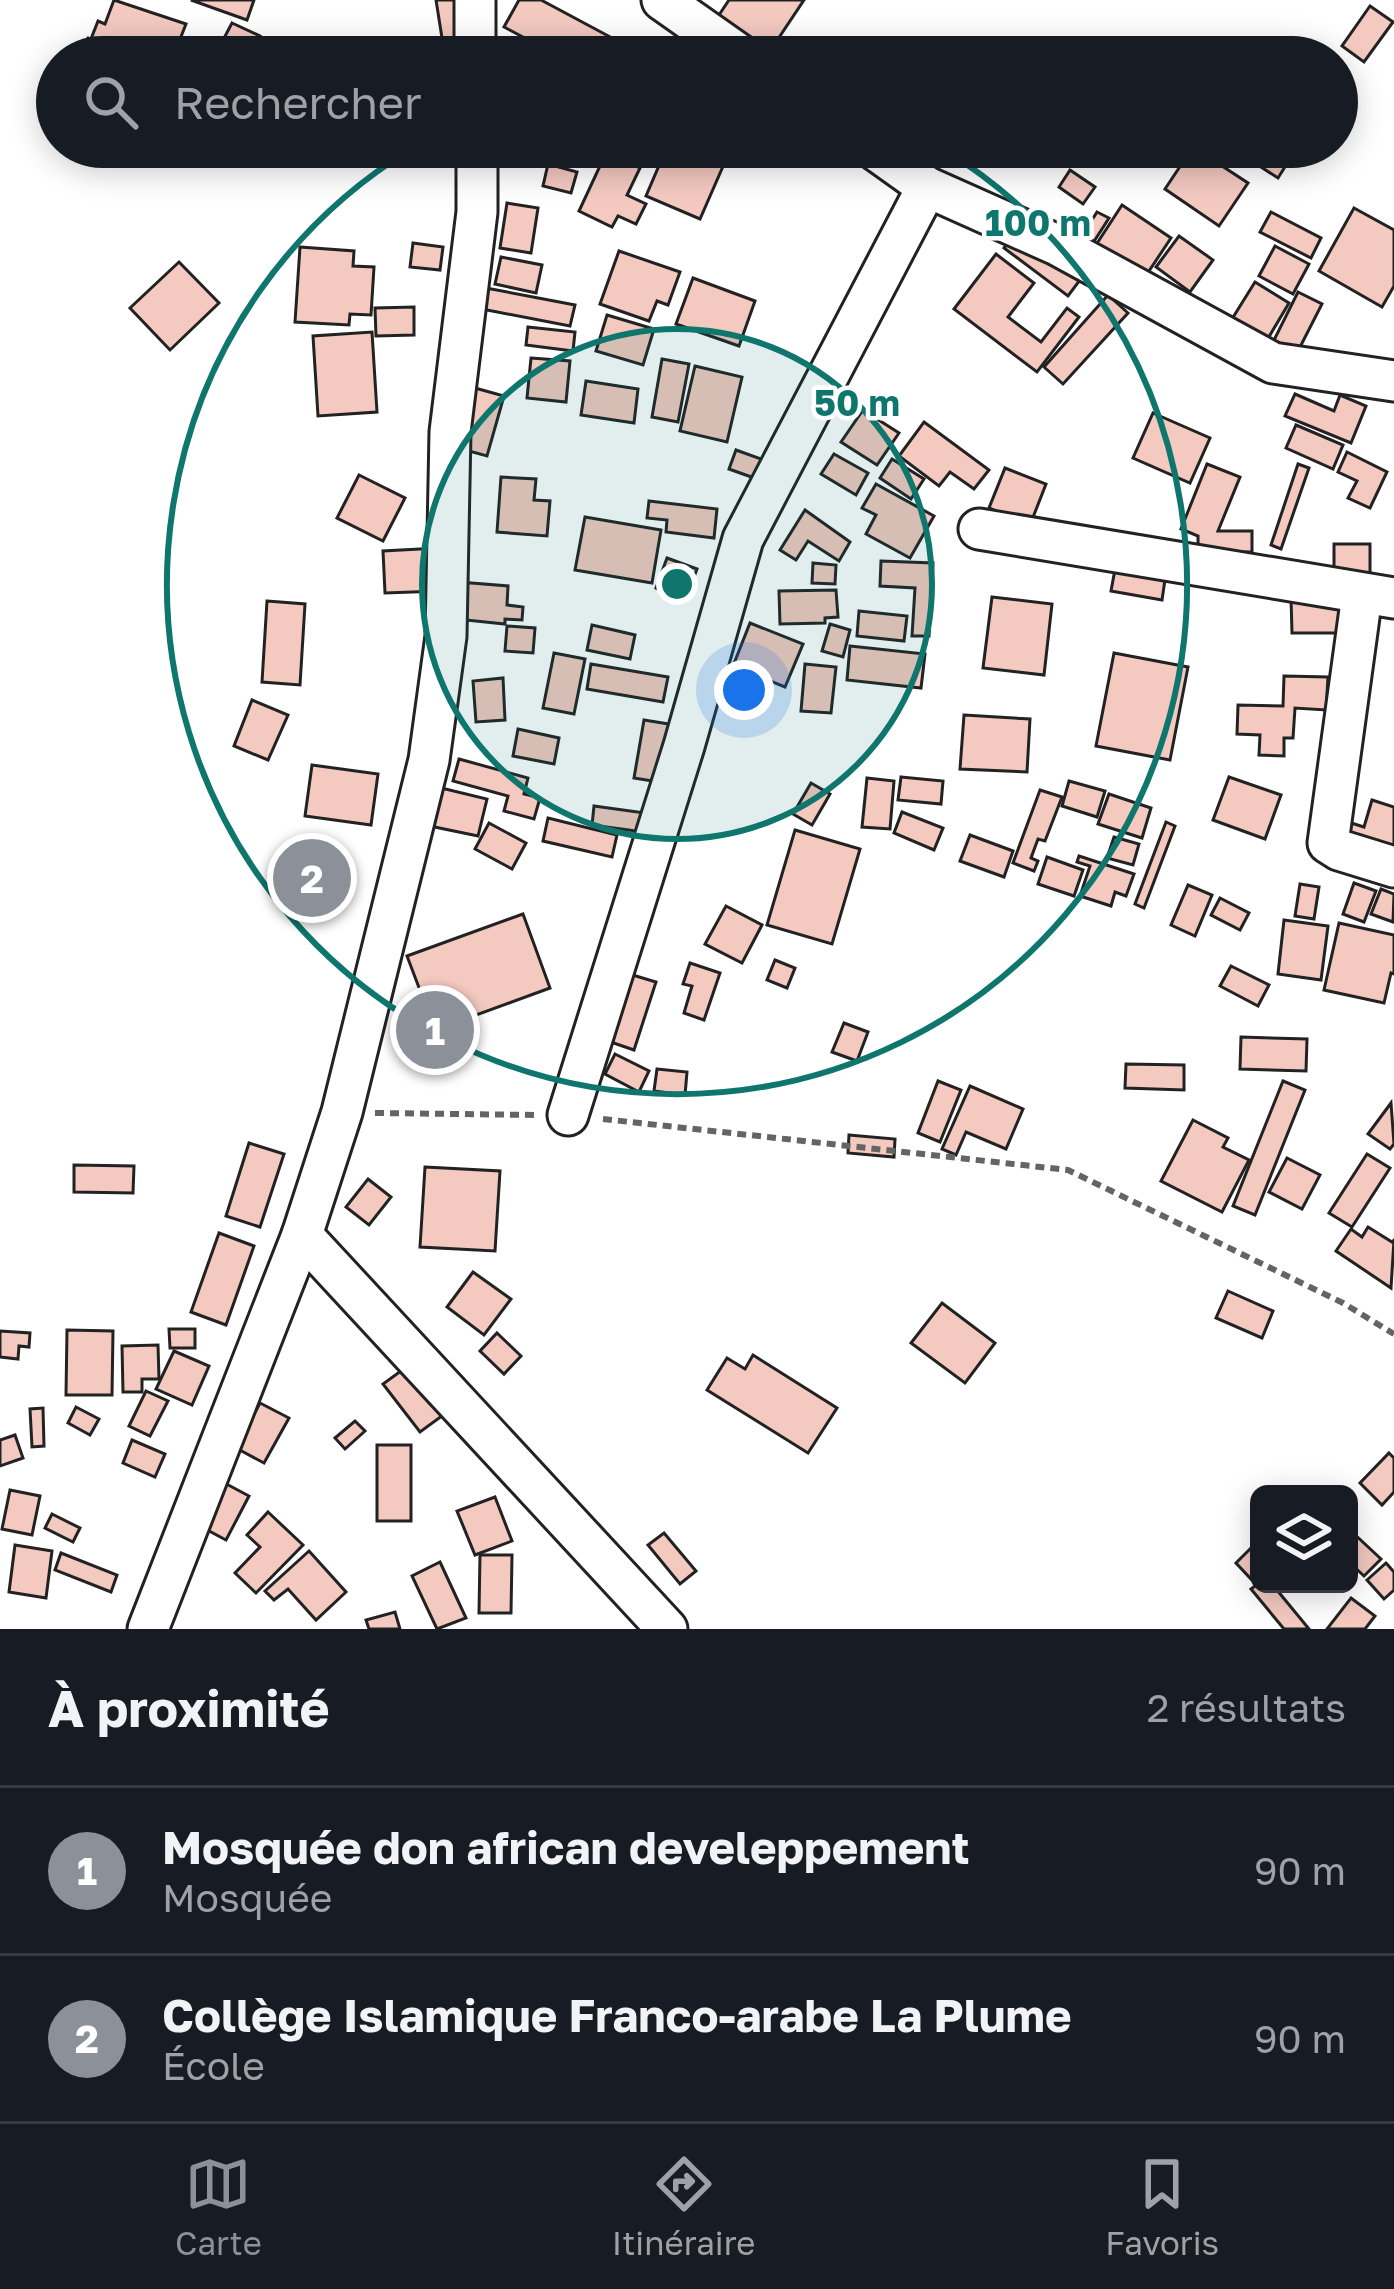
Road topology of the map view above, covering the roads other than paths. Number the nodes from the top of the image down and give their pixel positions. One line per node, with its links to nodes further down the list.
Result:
1 (475, 0): 3 (street)
2 (662, 0): 4 (street)
3 (476, 36)
4 (713, 36)
5 (477, 168): 13 (street)
6 (900, 168): 7 (street)
7 (927, 187): 8 (street); 12 (street)
8 (1394, 380)
9 (979, 529): 10 (street)
10 (1378, 597): 11 (street)
11 (1394, 867)
12 (568, 1115)
13 (302, 1235): 14 (street); 15 (street)
14 (148, 1629)
15 (667, 1629)

